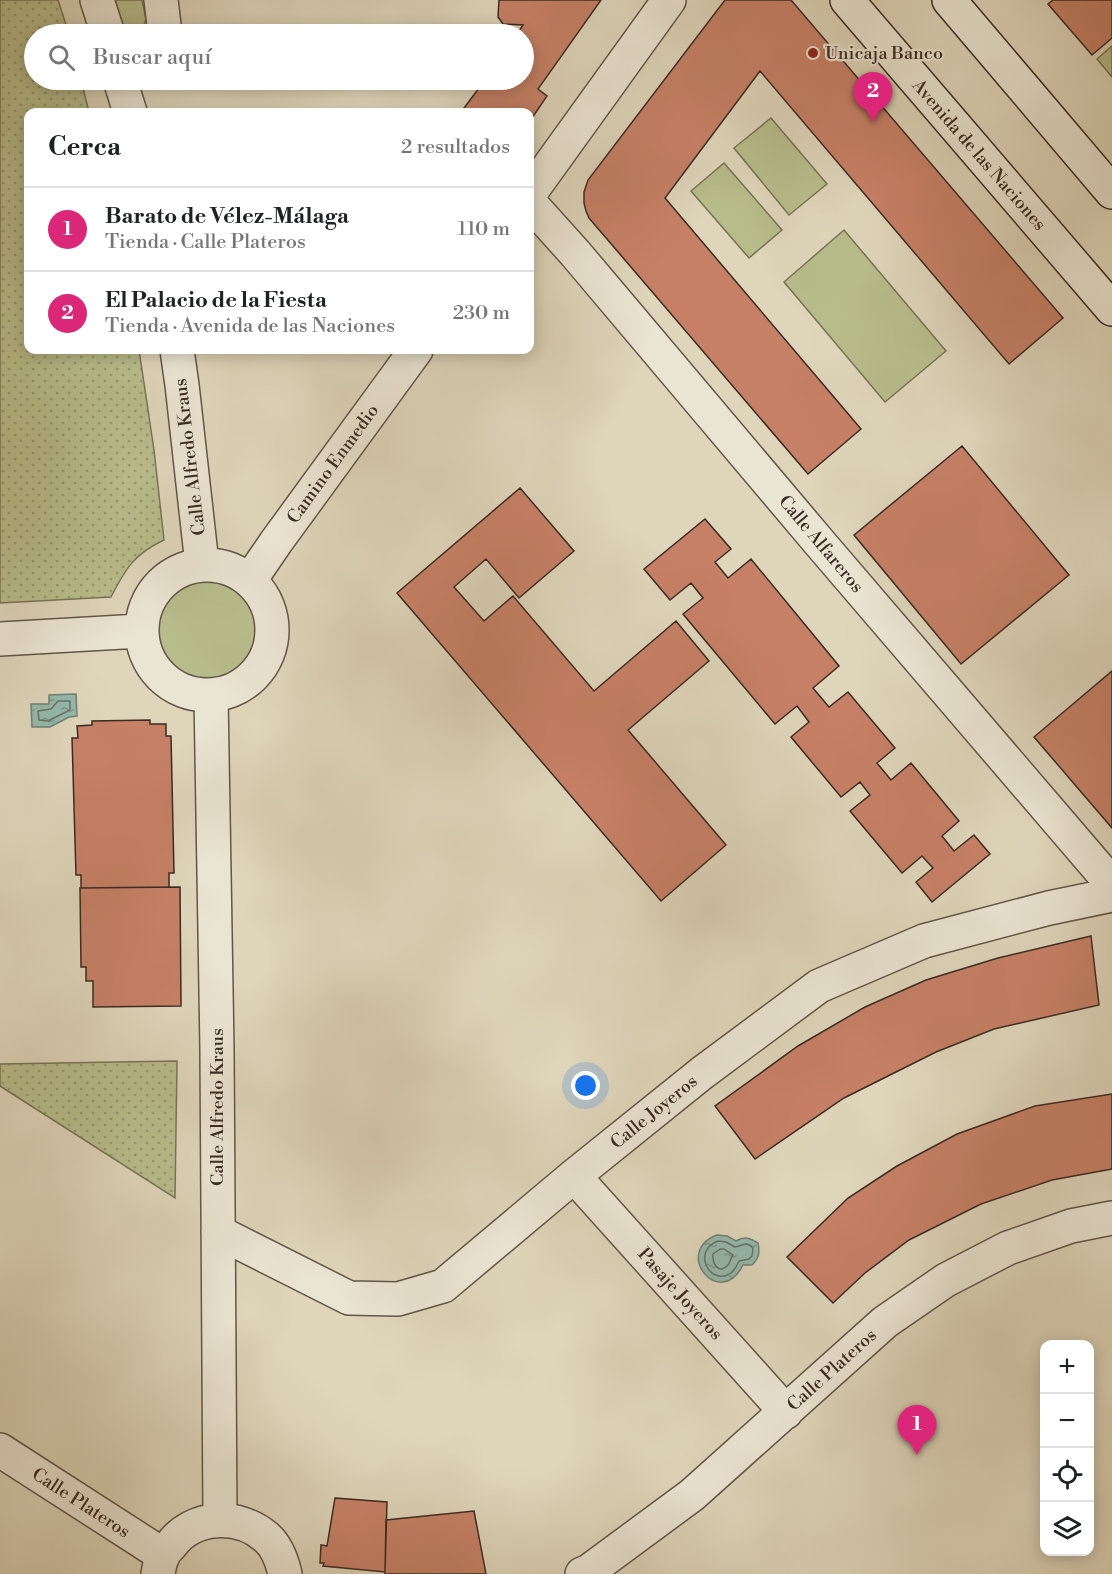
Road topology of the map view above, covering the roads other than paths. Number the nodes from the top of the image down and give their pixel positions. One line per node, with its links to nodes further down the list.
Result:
1 (97, 0): 6 (street)
2 (162, 0): 7 (street)
3 (669, 0): 10 (street)
4 (847, 0): 13 (street, Avenida de las Naciones)
5 (949, 0): 11 (street)
6 (105, 24)
7 (164, 24)
8 (124, 90): 9 (street)
9 (129, 108)
10 (534, 187)
11 (1112, 192)
12 (534, 207): 21 (street, Calle Alfareros)
13 (1112, 309)
14 (178, 354): 16 (street, Calle Alfredo Kraus)
15 (413, 354): 17 (street, Camino Enmedio)
16 (202, 564): 17 (street); 18 (street)
17 (250, 580): 20 (street)
18 (140, 632): 19 (street); 20 (street)
19 (0, 639)
20 (211, 695): 25 (street, Calle Alfredo Kraus)
21 (1112, 884)
22 (1112, 895): 23 (street, Calle Joyeros)
23 (574, 1176): 25 (street, Calle Joyeros); 26 (street, Pasaje Joyeros)
24 (1112, 1218): 26 (street, Calle Plateros)
25 (218, 1232): 28 (street, Calle Alfredo Kraus)
26 (786, 1412): 31 (street, Calle Plateros)
27 (0, 1450): 29 (street, Calle Plateros)
28 (220, 1519): 29 (street); 30 (street)
29 (160, 1564)
30 (285, 1574)
31 (582, 1574)

